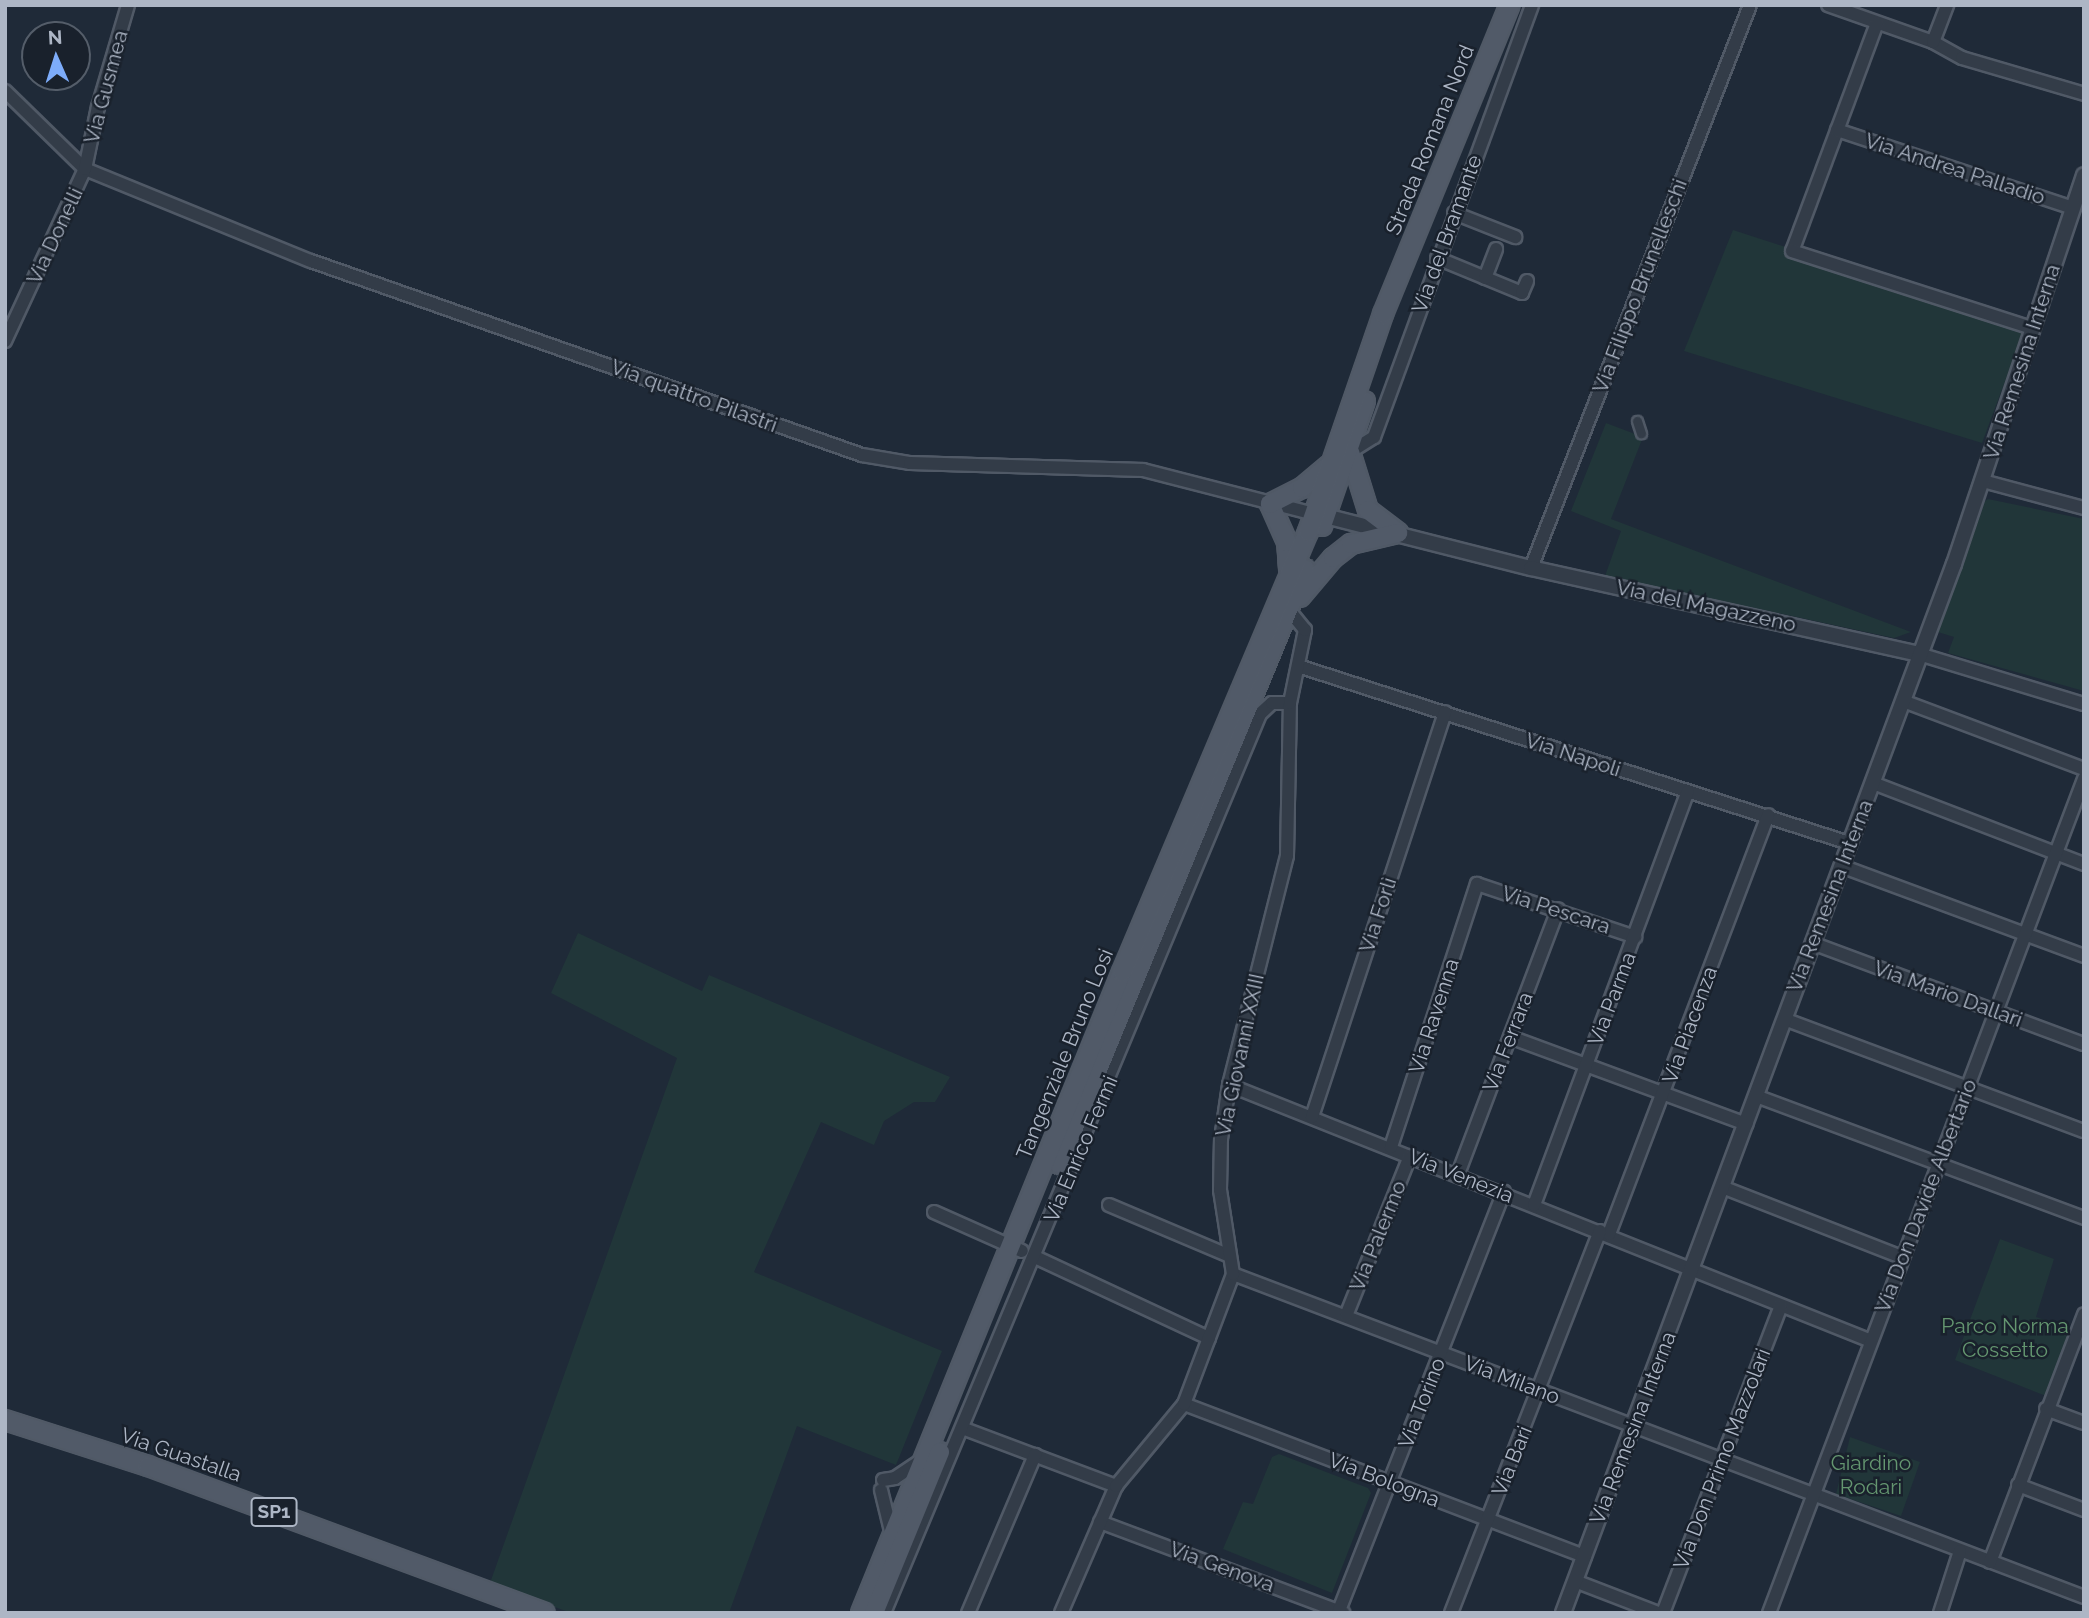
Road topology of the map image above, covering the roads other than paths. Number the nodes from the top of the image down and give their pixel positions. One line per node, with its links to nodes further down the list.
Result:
1 (128, 5): 12 (street, Via Gusmea)
2 (1510, 5): 21 (main road, Strada Romana Nord)
3 (1532, 5): 15 (street, Via del Bramante)
4 (1750, 5): 33 (street, Via Filippo Brunelleschi)
5 (1828, 5): 7 (street)
6 (1947, 5): 8 (street)
7 (1877, 23): 8 (street); 11 (street)
8 (1933, 42): 10 (street)
9 (5, 91): 12 (street)
10 (2084, 94)
11 (1837, 130): 14 (street, Via Andrea Palladio); 22 (street)
12 (86, 169): 23 (street, Via Donelli); 29 (street, Via quattro Pilastri)
13 (2084, 175): 14 (street, Via Remesina Interna)
14 (2073, 208): 22 (street, Via Remesina Interna)
15 (1454, 213): 16 (street); 18 (street, Via del Bramante)
16 (1515, 237)
17 (1496, 249): 19 (street)
18 (1437, 258): 19 (street); 26 (street, Via del Bramante)
19 (1485, 278): 20 (street)
20 (1527, 281)
21 (1394, 293): 26 (main road, Strada Romana Nord); 27 (main road, Strada Romana Nord)
22 (2032, 328): 28 (street, Via Remesina Interna)
23 (5, 341)
24 (1637, 421): 25 (street)
25 (1642, 433)
26 (1350, 452): 31 (main road, Strada Romana Nord); 32 (main road)
27 (1334, 460): 29 (main road); 31 (main road, Strada Romana Nord)
28 (1983, 481): 30 (street); 36 (street, Via Remesina Interna)
29 (1270, 504): 31 (street, Via quattro Pilastri); 34 (main road)
30 (2084, 508)
31 (1320, 515): 32 (street, Via del Magazzeno); 34 (main road, Tangenziale Bruno Losi); 35 (main road, Tangenziale Bruno Losi)
32 (1398, 533): 33 (street, Via del Magazzeno); 35 (main road)
33 (1531, 568): 36 (street, Via del Magazzeno)
34 (1288, 581): 80 (main road, Tangenziale Bruno Losi)
35 (1289, 610): 37 (street, Via Giovanni XXIII); 80 (main road, Tangenziale Bruno Losi)
36 (1919, 654): 38 (street, Via Remesina Interna); 40 (street, Via del Magazzeno)
37 (1298, 666): 39 (street, Via Giovanni XXIII); 41 (street, Via Napoli)
38 (1903, 701): 42 (street); 44 (street, Via Remesina Interna)
39 (1290, 704): 62 (street, Via Giovanni XXIII); 80 (street, Via Enrico Fermi)
40 (2084, 704)
41 (1445, 712): 45 (street, Via Napoli); 66 (street, Via Forlì)
42 (2084, 769)
43 (2084, 779): 48 (street, Via Don Davide Albertario)
44 (1873, 783): 47 (street, Via Remesina Interna); 48 (street)
45 (1688, 792): 46 (street, Via Napoli); 54 (street, Via Parma)
46 (1768, 815): 47 (street, Via Napoli); 64 (street, Via Piacenza)
47 (1849, 844): 50 (street, Via Remesina Interna)
48 (2056, 852): 49 (street); 53 (street, Via Don Davide Albertario)
49 (2084, 864)
50 (1841, 866): 53 (street); 55 (street, Via Remesina Interna)
51 (1477, 884): 52 (street, Via Pescara); 69 (street, Via Ravenna)
52 (1558, 909): 54 (street, Via Pescara); 59 (street, Via Ferrara)
53 (2023, 934): 56 (street); 57 (street, Via Don Davide Albertario)
54 (1635, 937): 61 (street, Via Parma)
55 (1812, 943): 57 (street, Via Mario Dallari); 58 (street, Via Remesina Interna)
56 (2084, 956)
57 (1993, 1011): 60 (street, Via Mario Dallari); 63 (street, Via Don Davide Albertario)
58 (1784, 1019): 63 (street); 65 (street, Via Remesina Interna)
59 (1510, 1037): 61 (street); 72 (street, Via Ferrara)
60 (2084, 1044)
61 (1587, 1065): 64 (street); 76 (street, Via Parma)
62 (1229, 1085): 66 (street, Via Venezia); 81 (street, Via Giovanni XXIII)
63 (1967, 1088): 68 (street); 71 (street, Via Don Davide Albertario)
64 (1663, 1096): 67 (street); 79 (street, Via Piacenza)
65 (1756, 1096): 67 (street, Via Remesina Interna); 71 (street)
66 (1312, 1117): 69 (street, Via Venezia)
67 (1746, 1124): 73 (street, Via Remesina Interna)
68 (2084, 1130)
69 (1391, 1147): 70 (street, Via Venezia)
70 (1410, 1156): 72 (street, Via Venezia); 87 (street, Via Palermo)
71 (1938, 1165): 78 (street); 82 (street, Via Don Davide Albertario)
72 (1458, 1174): 74 (street, Via Venezia)
73 (1722, 1187): 82 (street); 83 (street, Via Remesina Interna)
74 (1504, 1192): 76 (street, Via Venezia); 90 (street, Via Torino)
75 (1109, 1205): 81 (street)
76 (1534, 1205): 79 (street, Via Venezia)
77 (934, 1212): 80 (street)
78 (2084, 1218)
79 (1605, 1232): 83 (street, Via Venezia); 91 (street, Via Bari)
80 (1023, 1252): 88 (street); 97 (street, Via Enrico Fermi); 100 (main road, Tangenziale Bruno Losi); 121 (main road, Tangenziale Bruno Losi)
81 (1230, 1256): 84 (street, Via Giovanni XXIII)
82 (1902, 1257): 89 (street, Via Don Davide Albertario)
83 (1692, 1269): 85 (street, Via Venezia); 96 (street, Via Remesina Interna)
84 (1233, 1274): 87 (street, Via Milano); 88 (street)
85 (1781, 1306): 89 (street, Via Venezia); 99 (street, Via Don Primo Mazzolari)
86 (2084, 1314): 93 (street)
87 (1346, 1317): 90 (street, Via Milano)
88 (1209, 1338): 92 (street)
89 (1871, 1341): 104 (street, Via Don Davide Albertario)
90 (1441, 1352): 91 (street, Via Milano); 101 (street, Via Torino)
91 (1540, 1392): 96 (street, Via Milano); 106 (street, Via Bari)
92 (1184, 1404): 101 (street, Via Bologna); 103 (street)
93 (2046, 1409): 95 (street); 102 (street)
94 (7, 1420): 114 (main road, Via Guastalla / SP1)
95 (2084, 1423)
96 (1635, 1427): 99 (street, Via Milano); 110 (street, Via Remesina Interna)
97 (962, 1428): 98 (street); 122 (street, Via Enrico Fermi)
98 (1035, 1455): 103 (street); 123 (street)
99 (1722, 1458): 104 (street, Via Milano); 128 (street, Via Don Primo Mazzolari)
100 (924, 1460): 108 (main road, Tangenziale Bruno Losi); 108 (street)
101 (1391, 1482): 106 (street, Via Bologna); 116 (street, Via Torino)
102 (2018, 1485): 105 (street); 111 (street)
103 (1116, 1486): 107 (street)
104 (1815, 1492): 109 (street, Via Milano); 129 (street, Via Don Davide Albertario)
105 (2084, 1510)
106 (1488, 1521): 110 (street, Via Bologna); 125 (street, Via Bari)
107 (1100, 1522): 116 (street, Via Genova); 124 (street)
108 (892, 1535): 112 (main road, Tangenziale Bruno Losi)
109 (1960, 1551): 111 (street, Via Milano); 130 (street)
110 (1585, 1556): 113 (street, Via Remesina Interna)
111 (1990, 1563): 115 (street, Via Milano)
112 (876, 1575): 119 (main road); 120 (main road, Tangenziale Bruno Losi)
113 (1575, 1581): 126 (street, Via Remesina Interna); 127 (street)
114 (495, 1594): 117 (main road, Via Guastalla / SP1); 118 (main road, Via Guastalla / SP1)
115 (2084, 1597)
116 (1340, 1612)
117 (528, 1613)
118 (545, 1613)
119 (851, 1613)
120 (861, 1613)
121 (874, 1613)
122 (884, 1613)
123 (968, 1613)
124 (1061, 1613)
125 (1451, 1613)
126 (1563, 1613)
127 (1658, 1613)
128 (1663, 1613)
129 (1769, 1613)
130 (1940, 1613)

